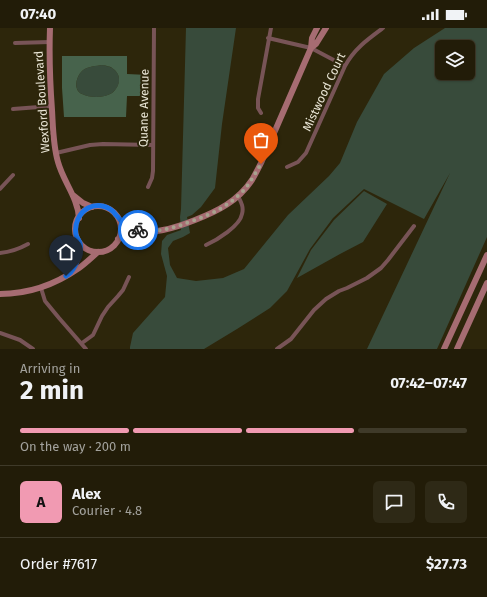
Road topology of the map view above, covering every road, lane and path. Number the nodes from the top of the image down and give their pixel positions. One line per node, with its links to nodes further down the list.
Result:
1 (50, 28): 9 (street, Wexford Boulevard)
2 (154, 28): 15 (street, Quane Avenue)
3 (270, 28): 7 (street)
4 (317, 28): 10 (street)
5 (326, 28): 10 (street)
6 (384, 28): 11 (street, Mistwood Court)
7 (268, 38): 10 (street); 14 (street)
8 (15, 42): 9 (street)
9 (50, 42): 12 (street, Wexford Boulevard)
10 (311, 48): 11 (street); 22 (street)
11 (345, 66): 17 (street, Mistwood Court)
12 (52, 106): 13 (street); 16 (street, Wexford Boulevard)
13 (13, 110)
14 (260, 113)
15 (153, 145): 16 (street); 19 (street, Quane Avenue)
16 (56, 153): 21 (street, Wexford Boulevard)
17 (287, 167)
18 (13, 175): 20 (street)
19 (148, 187)
20 (0, 189)
21 (72, 194): 23 (street, Wexford Boulevard); 24 (street, Wexford Boulevard)
22 (238, 196): 27 (street); 31 (street)
23 (92, 207): 24 (street); 25 (street)
24 (78, 218): 30 (street)
25 (119, 219): 27 (street); 28 (street)
26 (414, 226): 42 (street)
27 (145, 232): 28 (street)
28 (118, 239): 32 (street)
29 (28, 244): 33 (street)
30 (80, 244): 32 (street); 35 (street)
31 (206, 245)
32 (98, 252): 35 (street)
33 (0, 253)
34 (487, 255): 46 (street)
35 (71, 272): 38 (street)
36 (129, 277): 41 (street)
37 (487, 283): 47 (street)
38 (41, 288): 39 (street); 41 (street)
39 (0, 294)
40 (0, 333): 43 (street)
41 (82, 343): 44 (street)
42 (285, 347): 45 (street)
43 (33, 349)
44 (86, 349)
45 (277, 349)
46 (444, 349)
47 (457, 349)

